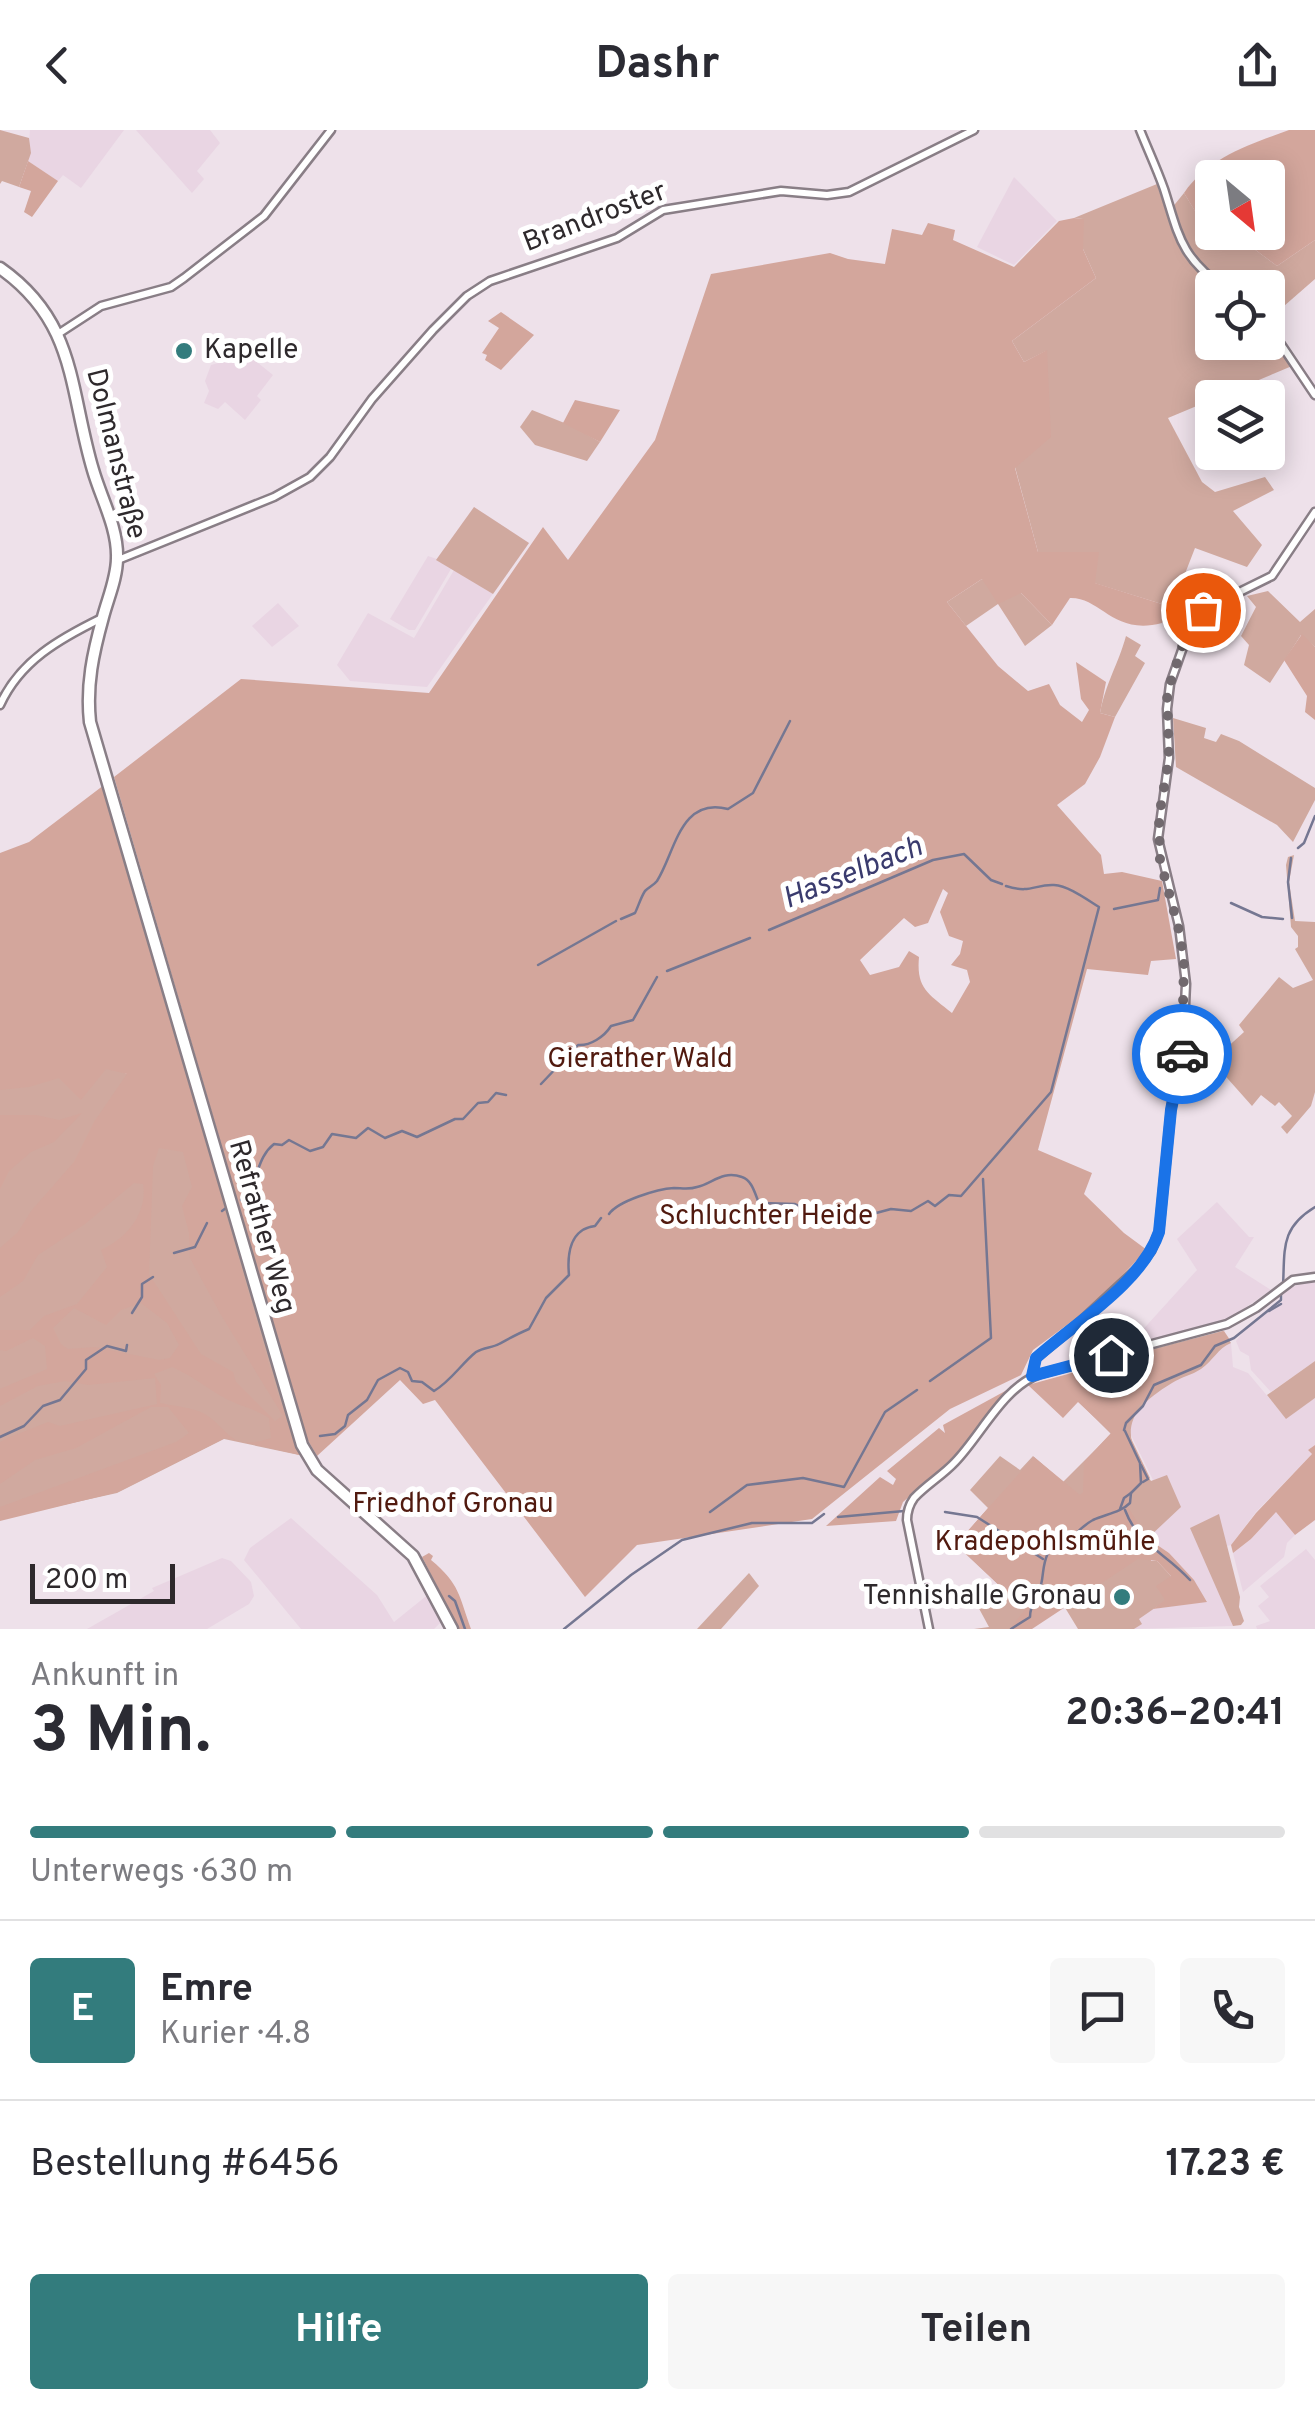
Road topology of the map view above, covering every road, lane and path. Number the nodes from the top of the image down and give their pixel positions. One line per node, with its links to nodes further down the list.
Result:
1 (332, 130): 6 (street)
2 (974, 130): 10 (street, Brandroster)
3 (1140, 130): 5 (street)
4 (0, 268): 6 (main road, Dolmanstraße)
5 (1203, 270)
6 (58, 334): 10 (main road, Dolmanstraße)
7 (1285, 350): 8 (street)
8 (1315, 395)
9 (1315, 512): 17 (street)
10 (118, 561): 11 (main road, Dolmanstraße)
11 (103, 617): 12 (street); 13 (main road, Dolmanstraße)
12 (84, 626): 13 (street); 14 (street)
13 (97, 641): 15 (main road, Dolmanstraße)
14 (0, 706)
15 (108, 790): 18 (main road, Refrather Weg)
16 (1315, 1277): 17 (street)
17 (1032, 1376): 19 (street)
18 (452, 1629)
19 (929, 1629)

